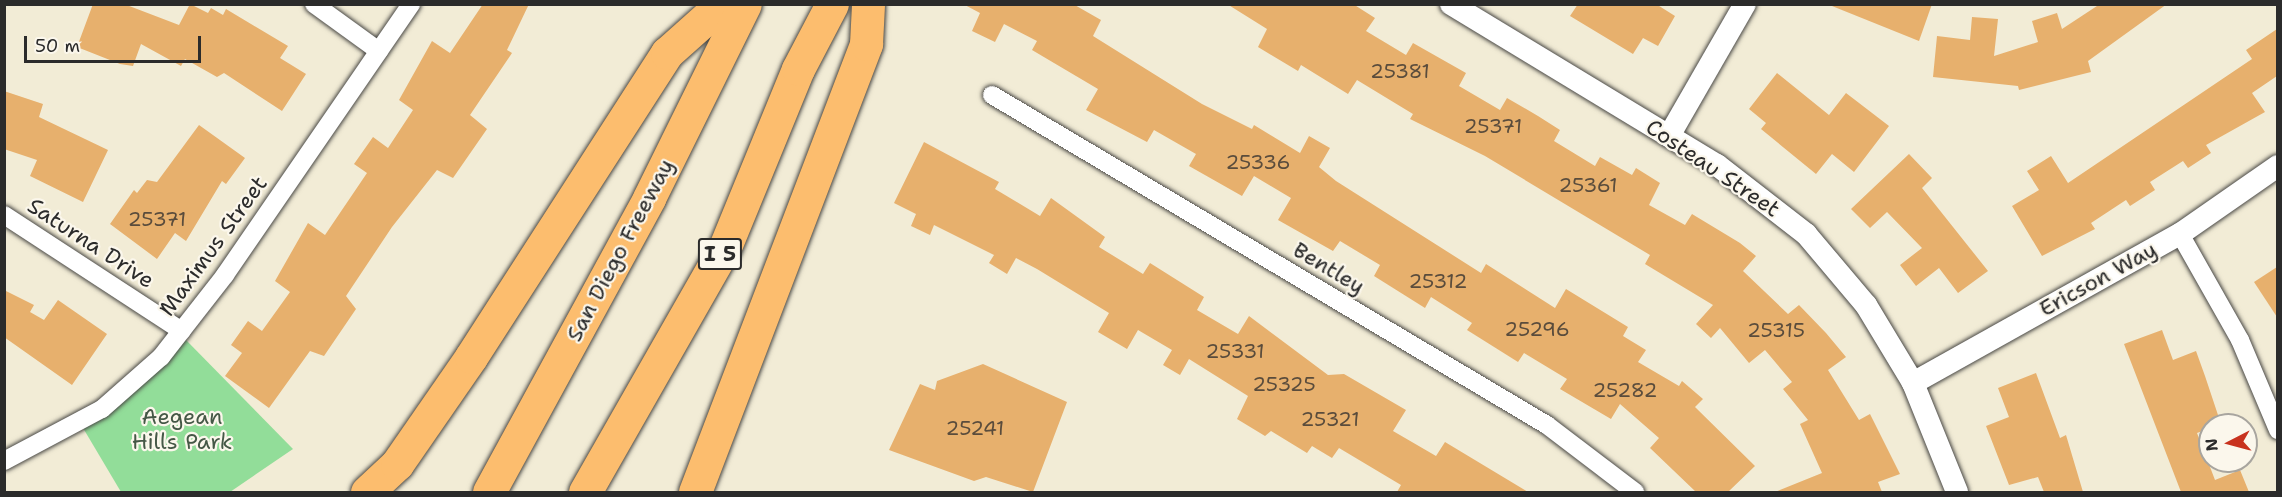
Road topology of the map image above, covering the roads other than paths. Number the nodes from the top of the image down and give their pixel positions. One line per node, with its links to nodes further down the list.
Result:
1 (314, 4): 9 (street)
2 (411, 4): 9 (street, Maximus Street)
3 (722, 4): 19 (highway)
4 (745, 4): 20 (highway, San Diego Freeway)
5 (832, 4): 21 (highway, I 5)
6 (868, 4): 22 (highway)
7 (1451, 4): 11 (street, Costeau Street)
8 (1745, 4): 11 (street)
9 (379, 51): 15 (street, Maximus Street)
10 (992, 95): 23 (street, Bentley)
11 (1669, 136): 16 (street, Costeau Street)
12 (2277, 166): 14 (street, Ericson Way)
13 (4, 215): 15 (street, Saturna Drive)
14 (2180, 234): 16 (street, Ericson Way); 17 (street)
15 (182, 331): 18 (street, Maximus Street)
16 (1913, 383): 24 (street, Costeau Street)
17 (2277, 430)
18 (4, 461)
19 (367, 492)
20 (489, 492)
21 (585, 492)
22 (695, 492)
23 (1635, 492)
24 (1958, 492)

